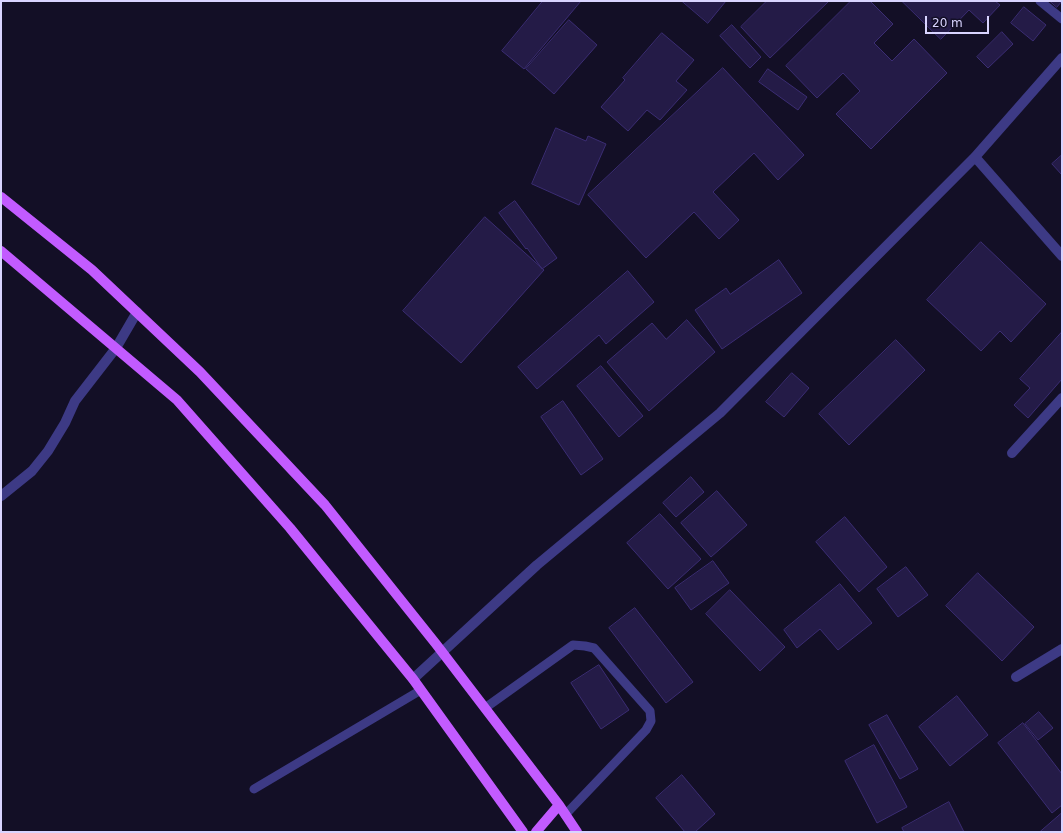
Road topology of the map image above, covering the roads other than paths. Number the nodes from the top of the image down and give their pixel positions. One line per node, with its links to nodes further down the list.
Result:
1 (1040, 1): 2 (lane)
2 (1062, 20)
3 (1062, 58): 4 (street)
4 (975, 158): 7 (street); 14 (street)
5 (1, 197): 8 (main road)
6 (1, 251): 9 (main road)
7 (1062, 256)
8 (137, 312): 9 (street); 14 (main road)
9 (116, 348): 12 (street); 16 (main road)
10 (1062, 398): 11 (street)
11 (1012, 453)
12 (1, 496)
13 (1062, 649): 15 (street)
14 (442, 651): 16 (street); 18 (main road)
15 (1016, 677)
16 (413, 678): 17 (main road)
17 (421, 690): 19 (lane); 22 (main road)
18 (485, 708): 20 (main road); 21 (lane)
19 (254, 789)
20 (559, 805): 21 (main road); 23 (main road)
21 (565, 815): 24 (main road)
22 (523, 832)
23 (536, 832)
24 (577, 832)

